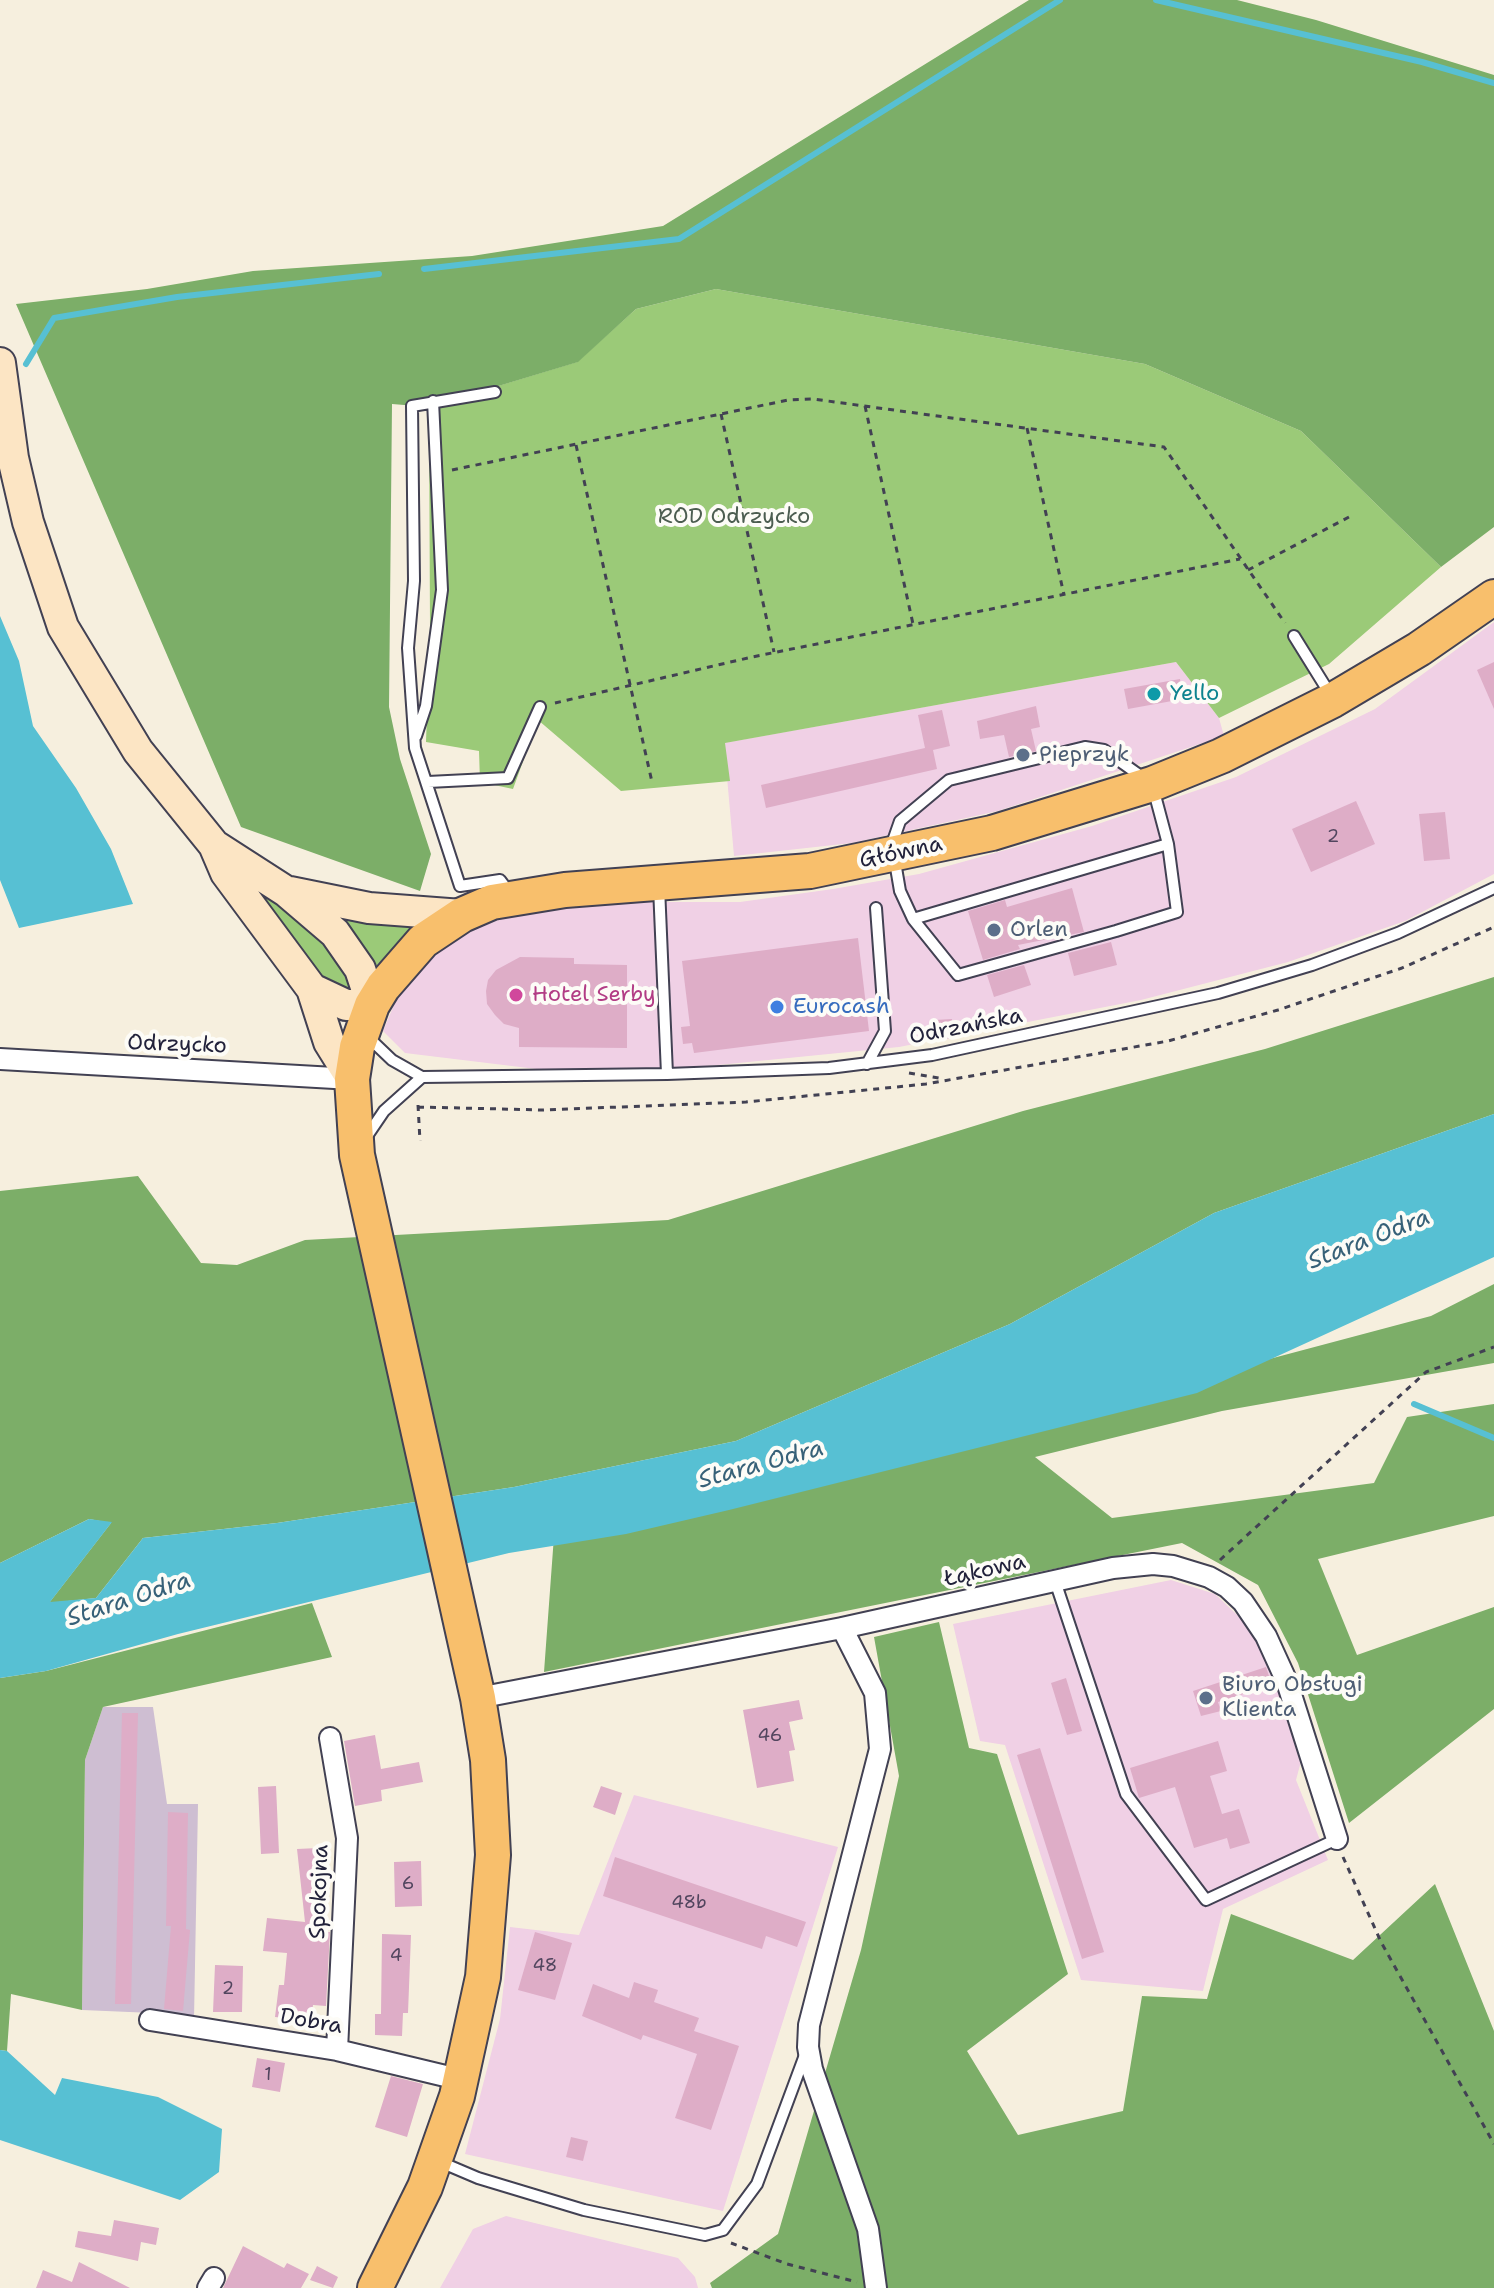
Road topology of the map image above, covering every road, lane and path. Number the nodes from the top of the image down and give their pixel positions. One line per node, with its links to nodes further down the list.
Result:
1 (0, 363): 25 (main road)
2 (495, 392): 3 (lane)
3 (433, 401): 8 (lane); 20 (lane)
4 (865, 406): 5 (path); 6 (path); 14 (path)
5 (721, 414): 7 (path); 16 (path)
6 (1027, 428): 10 (path); 12 (path)
7 (576, 445): 8 (path); 17 (path)
8 (437, 473): 20 (lane)
9 (1349, 517): 11 (path)
10 (1241, 559): 11 (path); 12 (path)
11 (1248, 570): 15 (path)
12 (1064, 595): 14 (path)
13 (1494, 597): 18 (main road, Główna)
14 (914, 625): 16 (path)
15 (1294, 636): 18 (lane)
16 (774, 652): 17 (path)
17 (630, 686): 19 (path); 22 (path)
18 (1333, 700): 23 (main road, Główna)
19 (540, 707): 21 (lane)
20 (415, 740): 21 (lane)
21 (428, 782): 30 (lane)
22 (652, 782)
23 (1152, 784): 24 (lane); 26 (main road, Główna); 26 (lane)
24 (1168, 844): 33 (lane); 33 (lane)
25 (214, 845): 29 (main road); 35 (main road)
26 (894, 856): 27 (main road, Główna); 33 (lane)
27 (659, 885): 30 (main road, Główna); 39 (lane)
28 (1494, 888): 38 (lane, Odrzańska)
29 (287, 892): 32 (main road); 36 (main road)
30 (513, 897): 32 (main road, Główna)
31 (876, 908): 38 (lane)
32 (462, 915): 36 (main road, Główna)
33 (913, 919)
34 (1494, 927): 42 (path)
35 (312, 989): 36 (main road); 41 (main road)
36 (367, 1018): 40 (lane); 41 (main road, Główna)
37 (0, 1059): 41 (street, Odrzycko)
38 (867, 1064): 39 (lane, Odrzańska)
39 (667, 1074): 40 (lane, Odrzańska)
40 (422, 1077): 43 (lane)
41 (352, 1079): 43 (main road, Główna)
42 (420, 1141)
43 (357, 1155): 48 (main road, Główna)
44 (1494, 1347): 45 (path)
45 (1209, 1577): 46 (street, Łąkowa); 50 (street, Łąkowa)
46 (1055, 1581): 47 (street, Łąkowa); 50 (lane)
47 (842, 1628): 48 (street, Łąkowa); 52 (street)
48 (478, 1698): 54 (main road, Główna)
49 (330, 1738): 53 (street, Spokojna)
50 (1337, 1839): 55 (path)
51 (150, 2020): 53 (street, Dobra)
52 (808, 2047): 57 (lane); 58 (street)
53 (337, 2050): 54 (street, Dobra)
54 (462, 2080): 56 (main road, Główna)
55 (1494, 2144)
56 (436, 2160): 57 (lane); 59 (main road, Główna)
57 (705, 2235): 58 (path)
58 (875, 2286)
59 (375, 2288)

